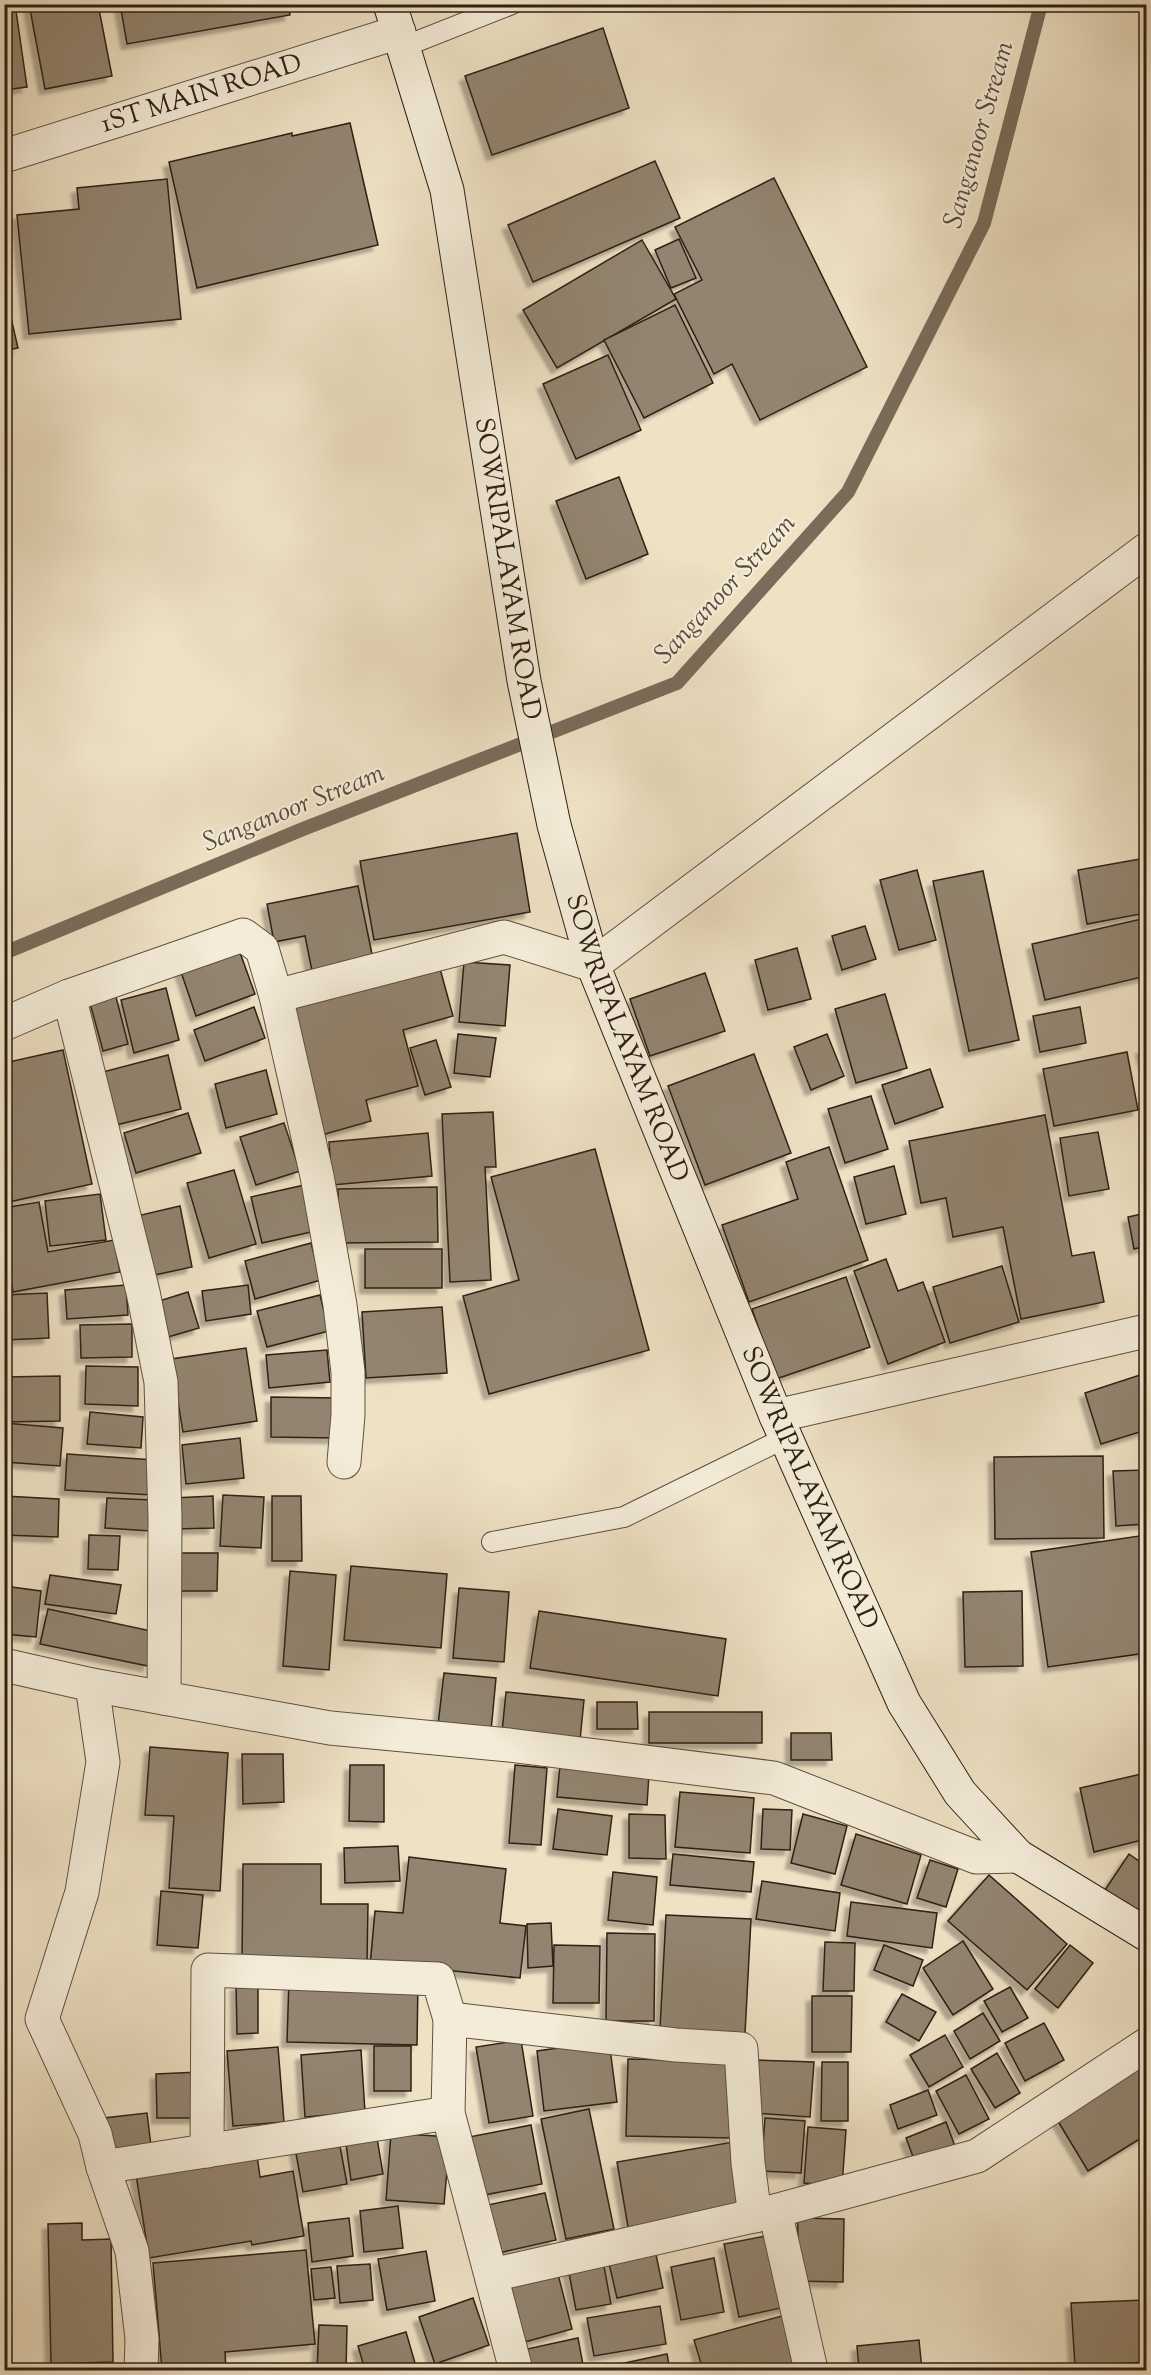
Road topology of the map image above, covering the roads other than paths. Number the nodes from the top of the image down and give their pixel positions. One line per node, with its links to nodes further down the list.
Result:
1 (512, 4): 2 (lane)
2 (397, 28): 3 (street, 1ST MAIN ROAD); 5 (street, SOWRIPALAYAM ROAD)
3 (4, 156)
4 (1146, 550): 5 (street)
5 (593, 966): 7 (street); 10 (street, SOWRIPALAYAM ROAD)
6 (69, 996): 7 (street); 8 (street); 15 (street)
7 (276, 996): 11 (street)
8 (4, 1024)
9 (1146, 1331): 10 (street)
10 (780, 1427): 12 (lane); 16 (street, SOWRIPALAYAM ROAD)
11 (344, 1462)
12 (492, 1542)
13 (4, 1665): 14 (street)
14 (92, 1685): 15 (street); 22 (street)
15 (164, 1698): 16 (street)
16 (1018, 1856): 17 (street, SOWRIPALAYAM ROAD)
17 (1146, 1934)
18 (450, 2019): 20 (street); 21 (street); 23 (street)
19 (1146, 2045): 23 (street)
20 (448, 2113): 21 (street); 24 (street)
21 (207, 2151): 22 (street)
22 (103, 2166): 25 (street)
23 (765, 2213): 24 (street); 27 (street)
24 (492, 2275): 26 (street)
25 (141, 2370)
26 (516, 2370)
27 (811, 2370)

